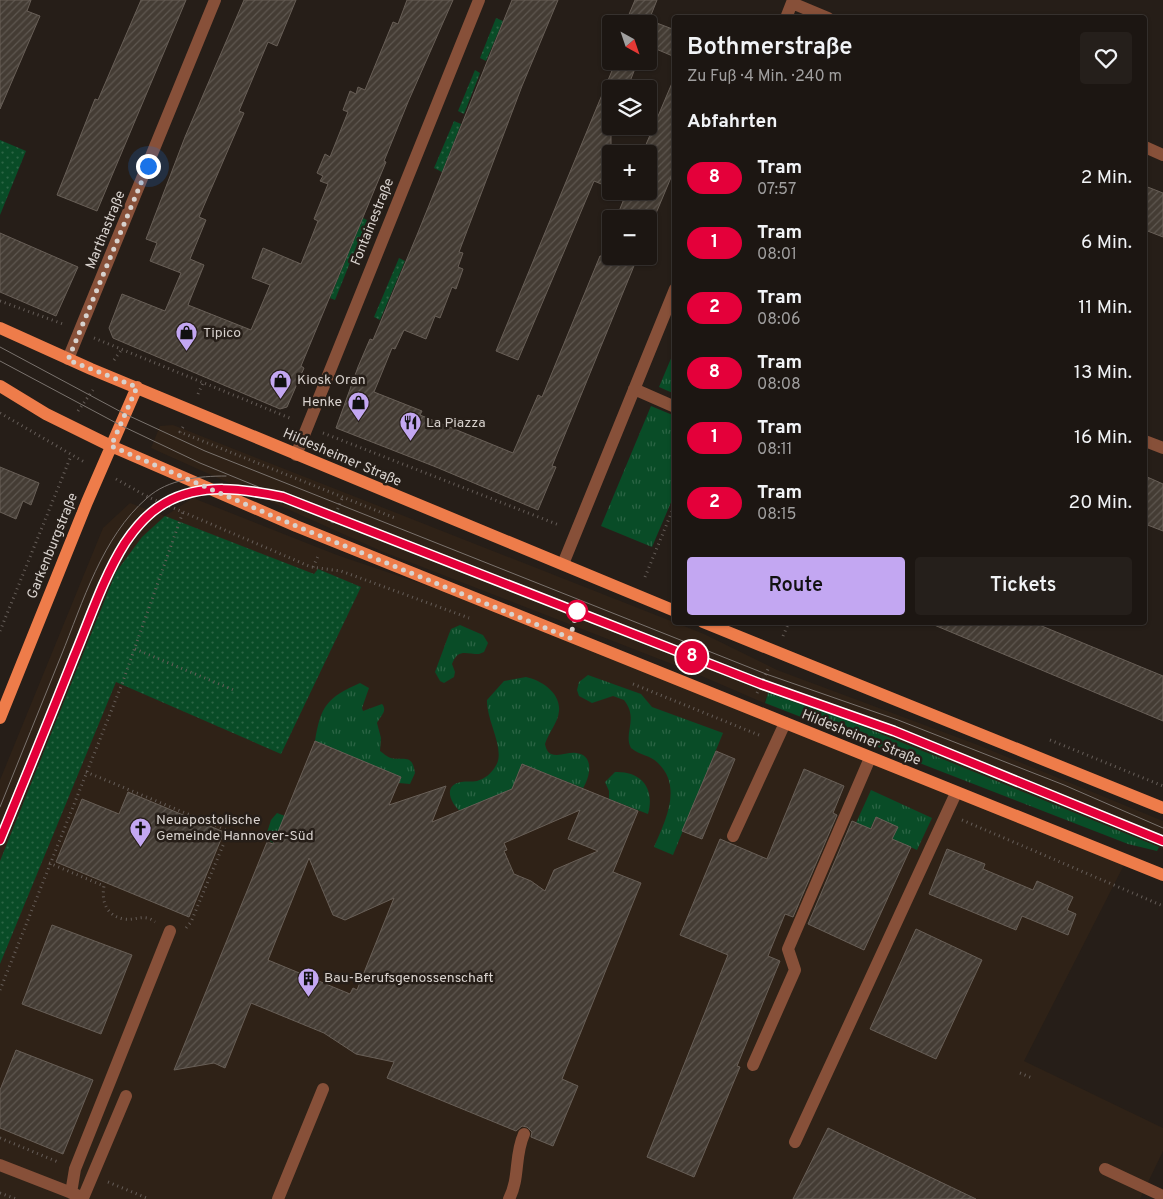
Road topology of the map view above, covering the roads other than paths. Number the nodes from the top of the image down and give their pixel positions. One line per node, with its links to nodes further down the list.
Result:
1 (215, 0): 10 (street, Marthastraße)
2 (479, 0): 18 (street, Fontainestraße)
3 (792, 1): 4 (street); 5 (street)
4 (787, 15)
5 (822, 15)
6 (1147, 148): 7 (street)
7 (1163, 155)
8 (672, 296): 13 (street)
9 (0, 328): 10 (main road, Hildesheimer Straße)
10 (68, 360): 12 (main road, Hildesheimer Straße)
11 (0, 386): 16 (main road, Hildesheimer Straße)
12 (137, 387): 16 (main road, Garkenburgstraße); 18 (main road, Hildesheimer Straße)
13 (634, 389): 14 (street); 19 (street)
14 (672, 406)
15 (1147, 442): 17 (street)
16 (111, 446): 22 (main road, Garkenburgstraße); 23 (main road, Hildesheimer Straße)
17 (1163, 448)
18 (296, 455): 19 (main road, Hildesheimer Straße)
19 (563, 564): 20 (main road, Hildesheimer Straße)
20 (672, 610)
21 (710, 625): 26 (main road)
22 (0, 718)
23 (785, 723): 24 (main road, Hildesheimer Straße); 27 (street)
24 (870, 758): 25 (main road, Hildesheimer Straße); 30 (street)
25 (956, 793): 28 (main road, Hildesheimer Straße); 34 (street)
26 (1163, 808)
27 (733, 836)
28 (1163, 875)
29 (170, 931): 38 (street)
30 (753, 1065)
31 (323, 1089): 39 (street)
32 (126, 1096): 38 (street)
33 (524, 1134): 40 (street)
34 (795, 1142)
35 (0, 1165): 38 (street)
36 (1105, 1169): 37 (street)
37 (1163, 1196)
38 (80, 1197)
39 (278, 1199)
40 (509, 1199)

